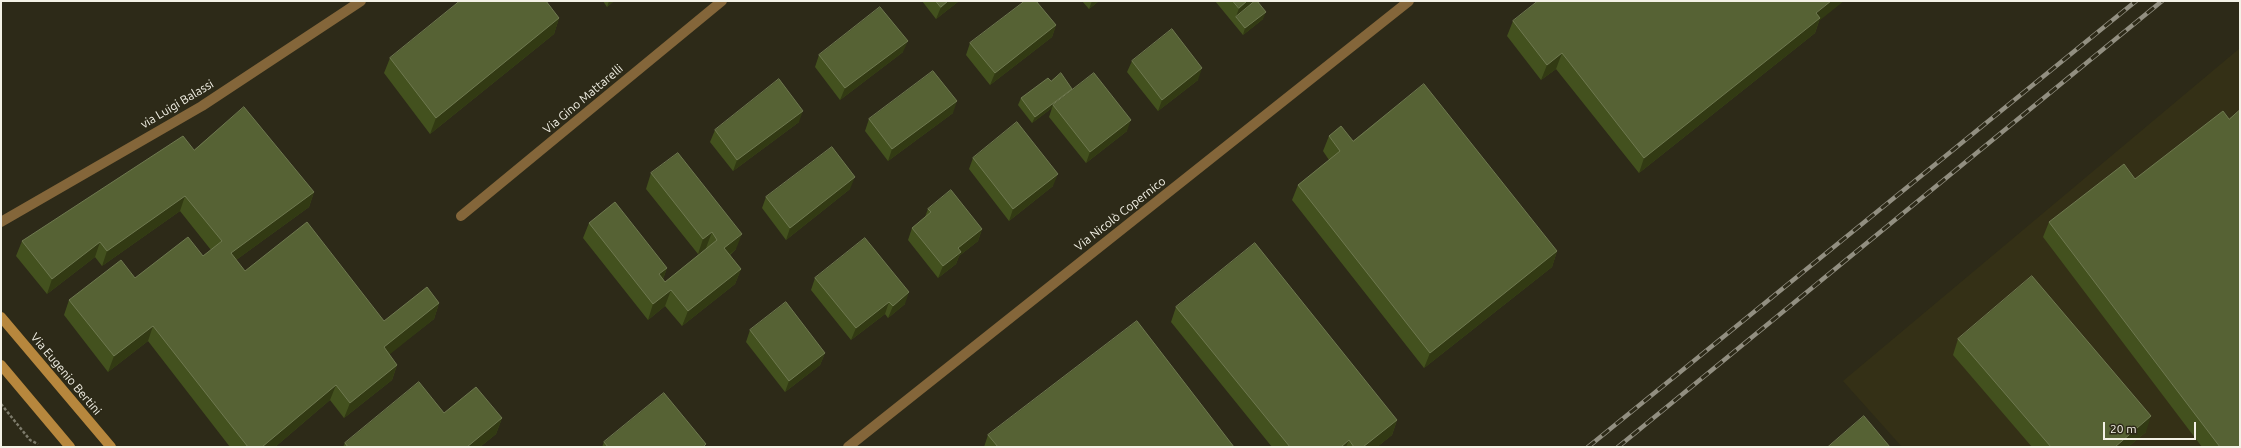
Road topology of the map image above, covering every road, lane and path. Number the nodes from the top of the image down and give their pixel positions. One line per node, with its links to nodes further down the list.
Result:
1 (361, 1): 5 (street, via Luigi Balassi)
2 (722, 1): 4 (street, Via Gino Mattarelli)
3 (1409, 1): 12 (street, Via Nicolò Copernico)
4 (461, 216)
5 (1, 222)
6 (1, 317): 11 (main road, Via Eugenio Bertini)
7 (1, 365): 10 (main road)
8 (1, 404): 9 (path)
9 (44, 447)
10 (70, 447)
11 (111, 447)
12 (848, 447)

